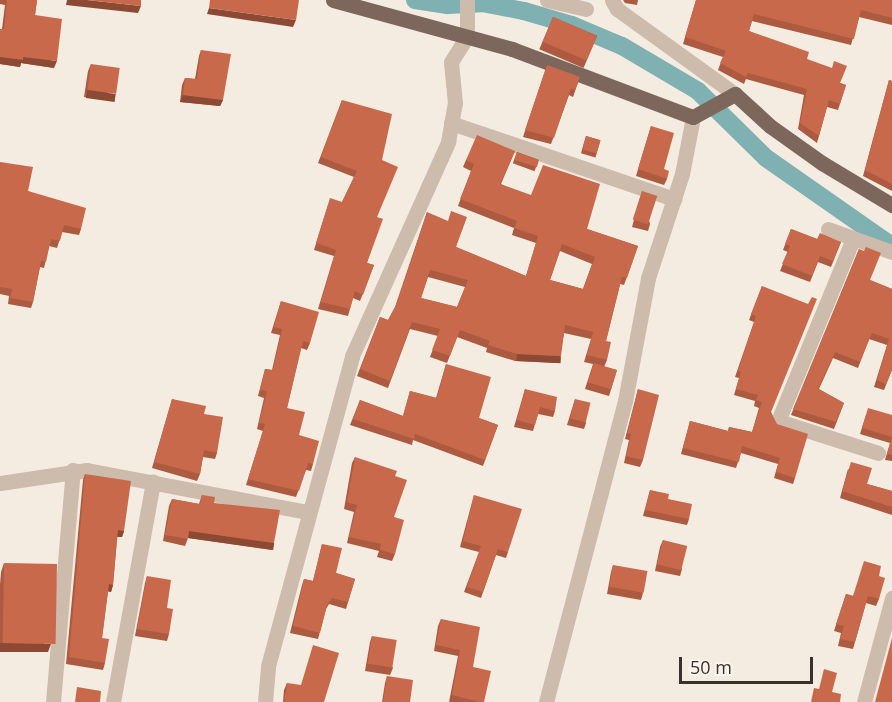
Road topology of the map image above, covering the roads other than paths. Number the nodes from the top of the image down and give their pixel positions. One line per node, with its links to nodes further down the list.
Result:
1 (333, 0): 6 (main road)
2 (467, 0): 6 (street)
3 (547, 0): 5 (street)
4 (612, 0): 7 (street)
5 (586, 9)
6 (468, 28): 8 (main road); 9 (street)
7 (729, 99): 8 (main road); 11 (main road)
8 (698, 115): 10 (street)
9 (451, 123): 10 (street); 19 (street)
10 (674, 199): 24 (street)
11 (892, 205)
12 (828, 229): 13 (street)
13 (853, 239): 14 (street); 15 (street)
14 (892, 252)
15 (878, 453)
16 (73, 470): 17 (street); 18 (street); 21 (street)
17 (153, 482): 19 (street); 22 (street)
18 (0, 483)
19 (308, 512): 23 (street)
20 (892, 598): 25 (street)
21 (53, 702)
22 (113, 702)
23 (265, 702)
24 (546, 702)
25 (864, 702)

